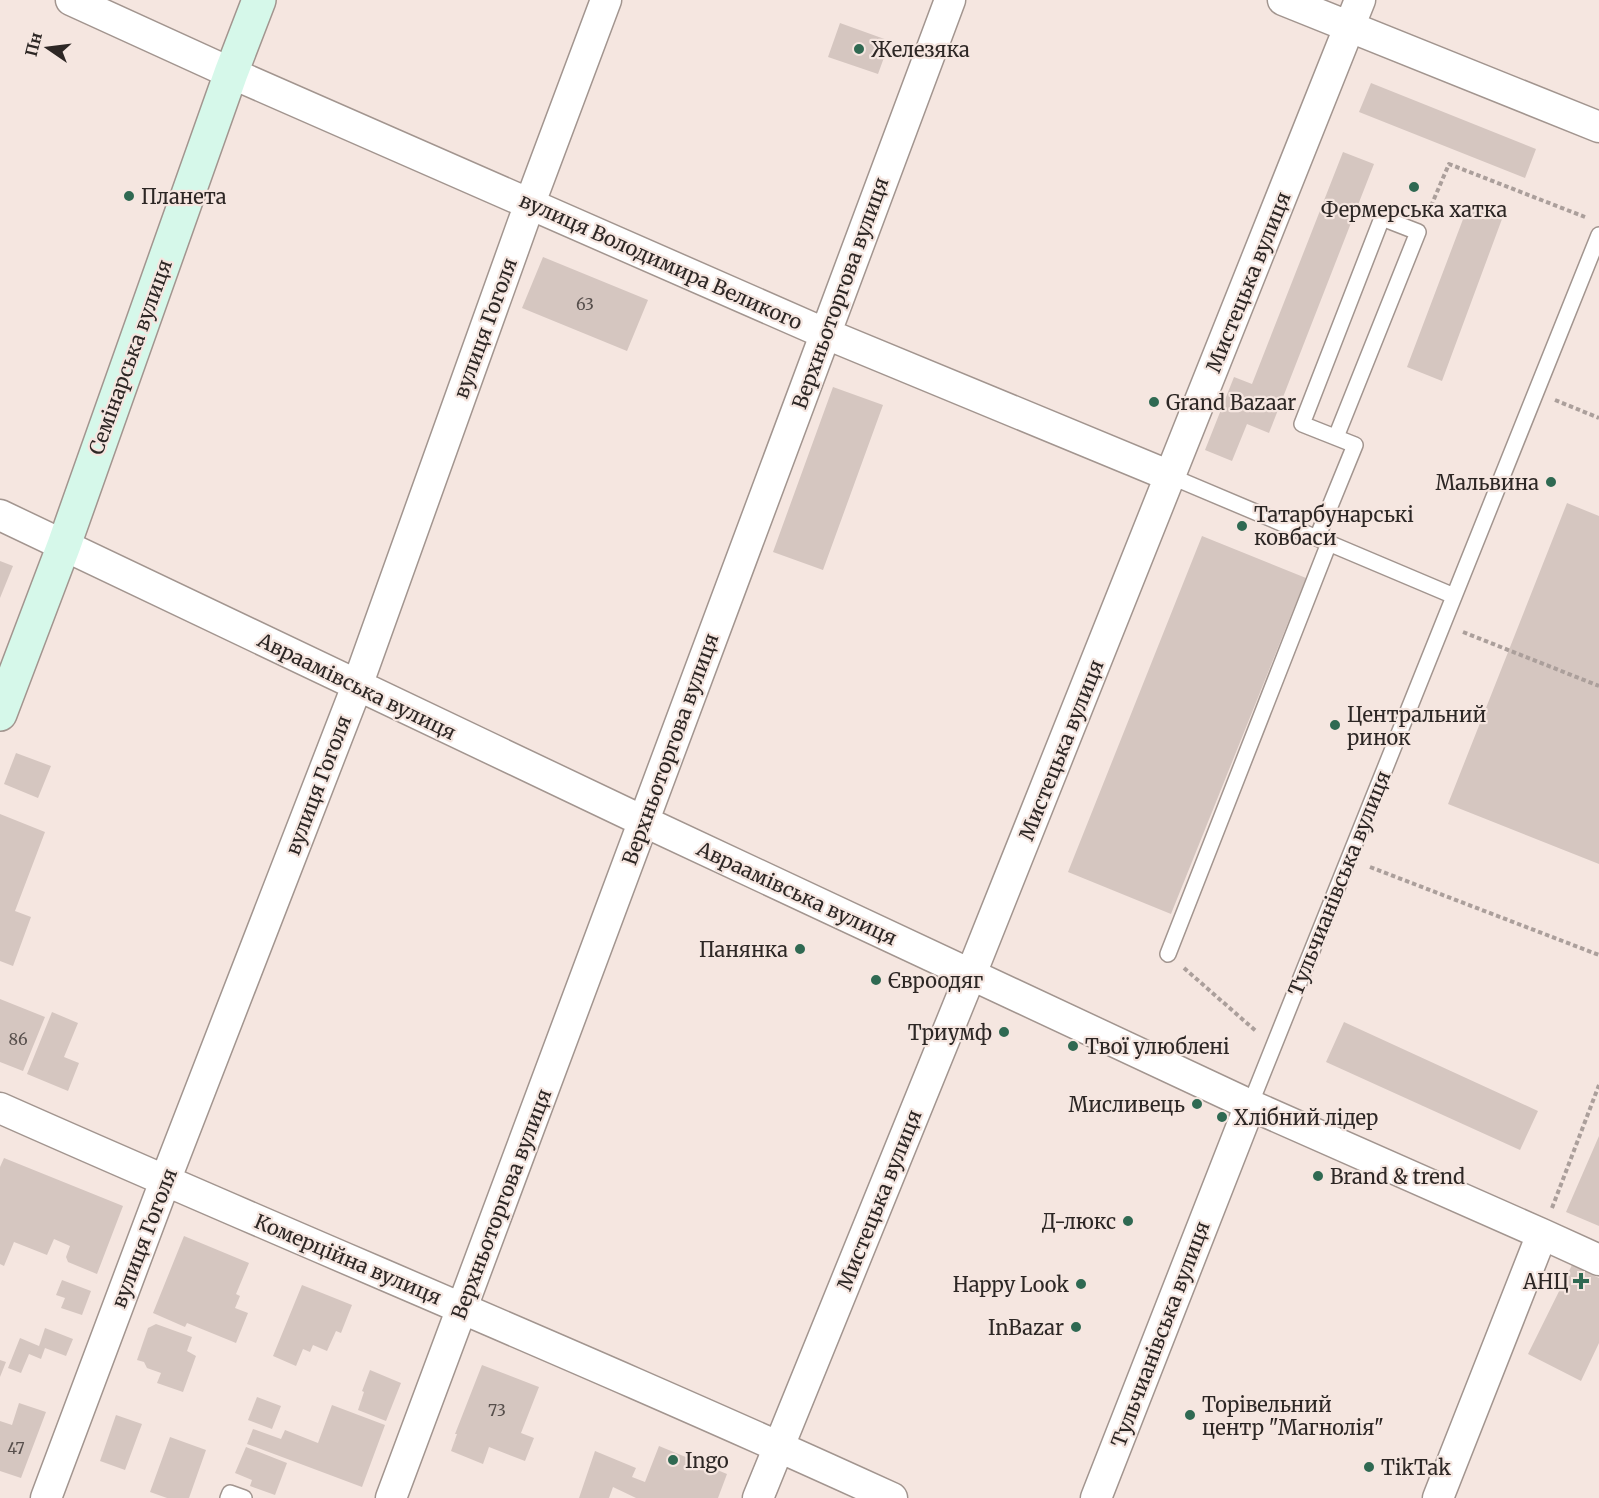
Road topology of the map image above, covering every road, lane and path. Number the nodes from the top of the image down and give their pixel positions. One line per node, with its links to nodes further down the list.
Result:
1 (70, 0): 7 (street, вулиця Володимира Великого)
2 (259, 0): 7 (main road, Семінарська вулиця)
3 (606, 0): 9 (street, вулиця Гоголя)
4 (950, 0): 13 (street, Верхньоторгова вулиця)
5 (1283, 0): 6 (street)
6 (1355, 13): 8 (street); 17 (street, Мистецька вулиця)
7 (231, 72): 9 (street, вулиця Володимира Великого); 20 (main road, Семінарська вулиця)
8 (1599, 127)
9 (530, 203): 13 (street, вулиця Володимира Великого); 23 (street, вулиця Гоголя)
10 (1588, 218): 11 (path)
11 (1418, 232): 16 (lane); 16 (lane)
12 (1599, 235): 14 (lane, Тульчианівська вулиця)
13 (824, 333): 17 (street, вулиця Володимира Великого); 26 (street, Верхньоторгова вулиця)
14 (1536, 392): 15 (path); 21 (lane, Тульчианівська вулиця)
15 (1599, 418)
16 (1336, 437): 19 (lane)
17 (1170, 476): 19 (lane, вулиця Володимира Великого); 30 (street, Мистецька вулиця)
18 (0, 515): 20 (street, Авраамівська вулиця)
19 (1323, 541): 21 (lane, вулиця Володимира Великого); 28 (lane)
20 (64, 545): 23 (street, Авраамівська вулиця); 25 (main road, Семінарська вулиця)
21 (1454, 596): 22 (lane, Тульчианівська вулиця)
22 (1442, 624): 24 (path); 27 (lane, Тульчианівська вулиця)
23 (357, 686): 26 (street, Авраамівська вулиця); 35 (street, вулиця Гоголя)
24 (1599, 686)
25 (0, 714)
26 (643, 821): 30 (street, Авраамівська вулиця); 38 (street, Верхньоторгова вулиця)
27 (1350, 858): 29 (path); 31 (lane, Тульчианівська вулиця)
28 (1168, 954): 31 (path)
29 (1599, 955)
30 (971, 974): 33 (street, Авраамівська вулиця); 39 (street, Мистецька вулиця)
31 (1274, 1046): 33 (lane, Тульчианівська вулиця)
32 (1599, 1085): 36 (path)
33 (1250, 1105): 36 (street, Авраамівська вулиця); 46 (street, Тульчианівська вулиця)
34 (0, 1108): 35 (street, Комерційна вулиця)
35 (165, 1181): 38 (street, Комерційна вулиця); 40 (street, вулиця Гоголя)
36 (1542, 1234): 37 (street, Авраамівська вулиця); 47 (street)
37 (1599, 1260)
38 (462, 1307): 39 (street, Комерційна вулиця); 43 (street, Верхньоторгова вулиця)
39 (778, 1446): 44 (street, Мистецька вулиця); 45 (street, Комерційна вулиця)
40 (46, 1498)
41 (228, 1498): 42 (lane)
42 (244, 1498)
43 (391, 1498)
44 (758, 1498)
45 (892, 1498)
46 (1096, 1498)
47 (1438, 1498)

